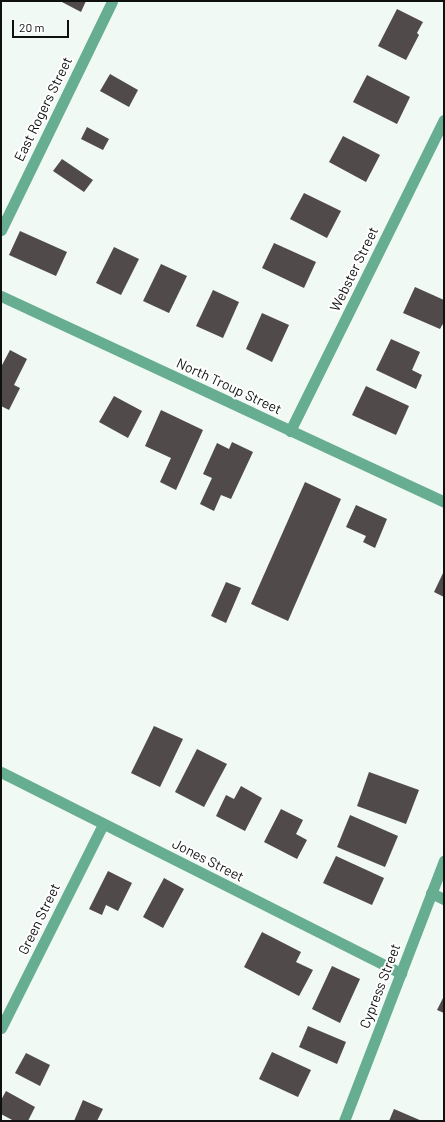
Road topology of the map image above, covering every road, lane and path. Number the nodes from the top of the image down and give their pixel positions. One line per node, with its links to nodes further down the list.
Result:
1 (112, 1): 3 (street, East Rogers Street)
2 (444, 120): 5 (street, Webster Street)
3 (1, 230)
4 (1, 296): 5 (street, North Troup Street)
5 (290, 431): 6 (street, North Troup Street)
6 (444, 502)
7 (1, 772): 8 (street, Jones Street)
8 (103, 824): 12 (street, Jones Street); 13 (street, Green Street)
9 (444, 861): 10 (street, Cypress Street)
10 (432, 893): 11 (street); 12 (street, Cypress Street)
11 (444, 899)
12 (401, 973): 14 (street, Cypress Street)
13 (1, 1028)
14 (344, 1121)

